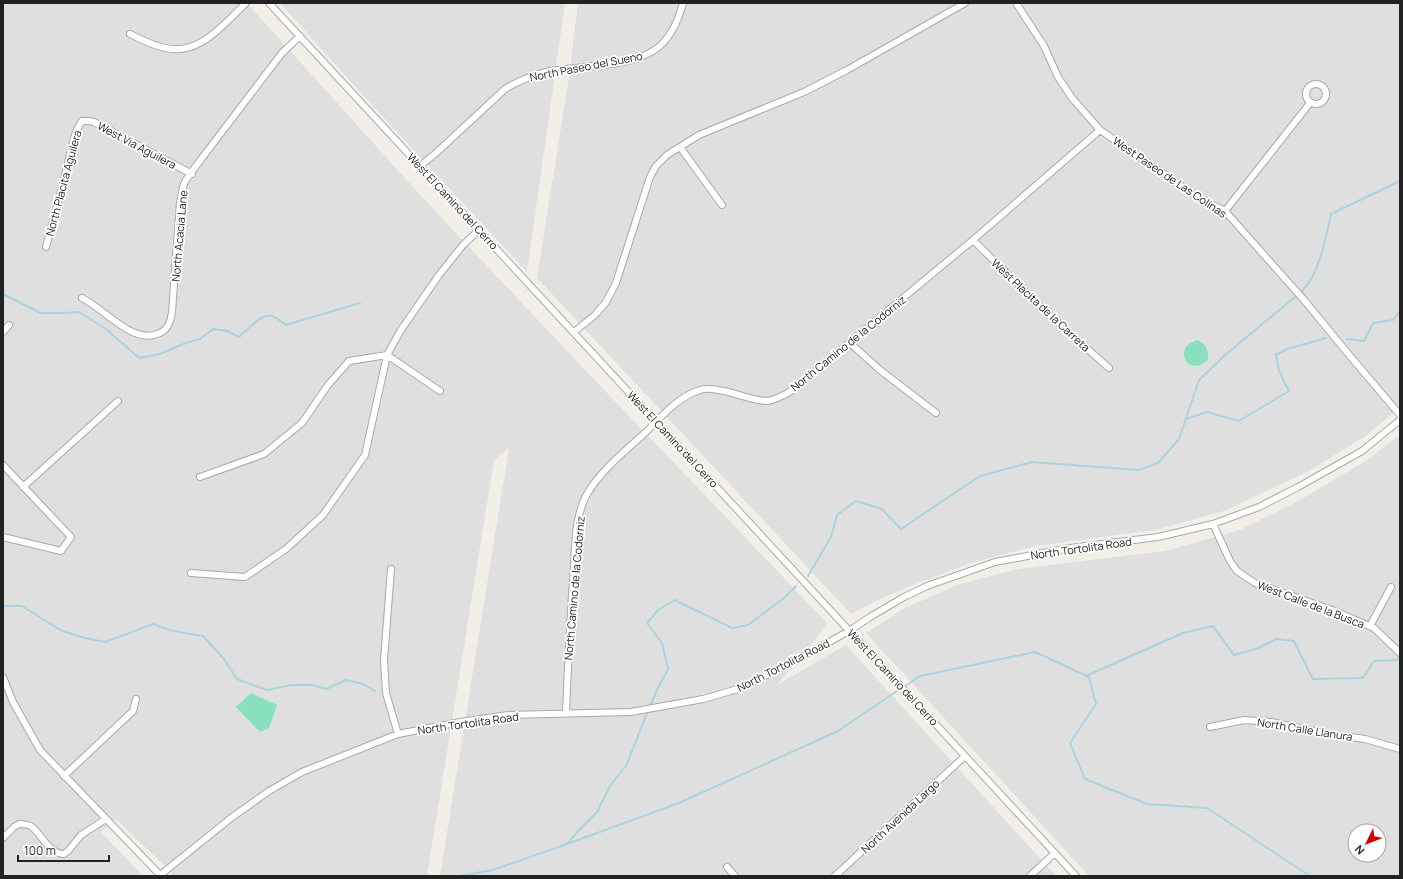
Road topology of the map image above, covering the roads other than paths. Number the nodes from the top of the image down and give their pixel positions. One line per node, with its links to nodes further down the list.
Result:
1 (246, 3): 6 (street)
2 (270, 3): 7 (street, West El Camino del Cerro)
3 (683, 3): 12 (street, North Paseo del Sueno)
4 (965, 3): 11 (street)
5 (1016, 3): 10 (street, West Paseo de Las Colinas)
6 (130, 34)
7 (300, 36): 12 (street, West El Camino del Cerro); 13 (street, North Acacia Lane)
8 (1310, 103): 15 (street)
9 (82, 121): 13 (street, West Via Aguilera); 18 (street, North Placita Aguilera)
10 (1100, 130): 15 (street, West Paseo de Las Colinas); 17 (street, North Camino de la Codorniz)
11 (680, 147): 14 (street); 22 (street)
12 (420, 166): 16 (street, West El Camino del Cerro)
13 (192, 174): 19 (street, North Acacia Lane)
14 (722, 205)
15 (1225, 211): 29 (street, West Paseo de Las Colinas)
16 (479, 230): 22 (street, West El Camino del Cerro); 24 (street)
17 (973, 240): 23 (street, North Camino de la Codorniz); 25 (street, West Placita de la Carreta)
18 (46, 247)
19 (82, 298)
20 (9, 325): 21 (street)
21 (3, 332)
22 (574, 332): 31 (street, West El Camino del Cerro)
23 (850, 343): 28 (street); 31 (street, North Camino de la Codorniz)
24 (387, 355): 26 (street); 33 (street); 38 (street)
25 (1109, 368)
26 (440, 391)
27 (118, 401): 34 (street)
28 (936, 413)
29 (1400, 415)
30 (1400, 420): 35 (street, North Tortolita Road)
31 (656, 422): 41 (street, West El Camino del Cerro); 45 (street, North Camino de la Codorniz)
32 (3, 465): 34 (street)
33 (200, 477)
34 (23, 487): 36 (street)
35 (1213, 524): 40 (street, West Calle de la Busca); 41 (street, North Tortolita Road)
36 (3, 537)
37 (391, 569): 47 (street)
38 (191, 574)
39 (1390, 587): 40 (street, West Calle de la Busca)
40 (1370, 626): 42 (street, West Calle de la Busca)
41 (849, 630): 45 (street, North Tortolita Road); 49 (street, West El Camino del Cerro)
42 (1400, 653)
43 (3, 677): 50 (street)
44 (136, 699): 50 (street)
45 (566, 713): 47 (street, North Tortolita Road)
46 (1210, 727): 48 (street, North Calle Llanura)
47 (398, 734): 55 (street, North Tortolita Road)
48 (1400, 749)
49 (965, 756): 53 (street, West El Camino del Cerro); 57 (street, North Avenida Largo)
50 (64, 776): 51 (street)
51 (106, 819): 52 (street); 55 (street)
52 (3, 838)
53 (1055, 853): 58 (street); 59 (street, West El Camino del Cerro)
54 (727, 867): 56 (street)
55 (160, 876)
56 (736, 876)
57 (835, 876)
58 (1030, 876)
59 (1076, 876)

